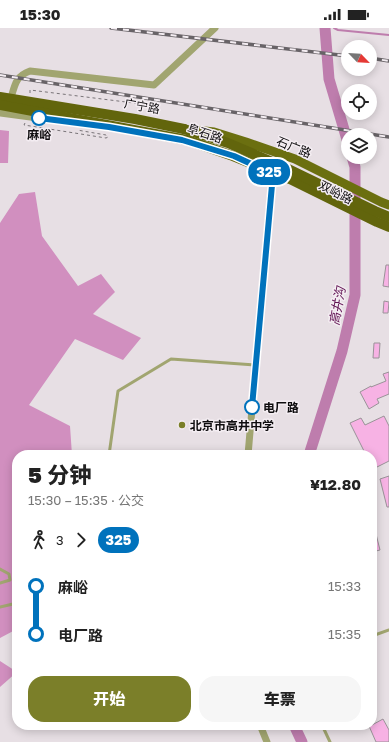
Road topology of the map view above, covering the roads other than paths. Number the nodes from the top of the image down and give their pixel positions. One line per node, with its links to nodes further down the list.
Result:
1 (215, 28): 3 (street)
2 (0, 96): 3 (street, 广宁路); 6 (highway, 阜石路)
3 (11, 98): 7 (street, 广宁路)
4 (0, 105): 11 (highway, 阜石路, bridge)
5 (0, 113): 8 (street)
6 (184, 129): 9 (main road, 石广路, bridge); 10 (highway, 阜石路, bridge)
7 (277, 155): 8 (street); 9 (street, 双峪路, bridge)
8 (273, 174): 11 (street, 双峪路, bridge); 12 (street)
9 (389, 206)
10 (389, 217)
11 (389, 228)
12 (256, 365): 13 (lane); 14 (street)
13 (110, 450)
14 (248, 450)
15 (0, 569): 16 (lane)
16 (0, 583)
17 (12, 604): 18 (lane)
18 (0, 607)
19 (389, 630): 20 (lane)
20 (377, 634)
21 (262, 730): 23 (street)
22 (324, 730): 24 (lane)
23 (266, 742)
24 (330, 742)

